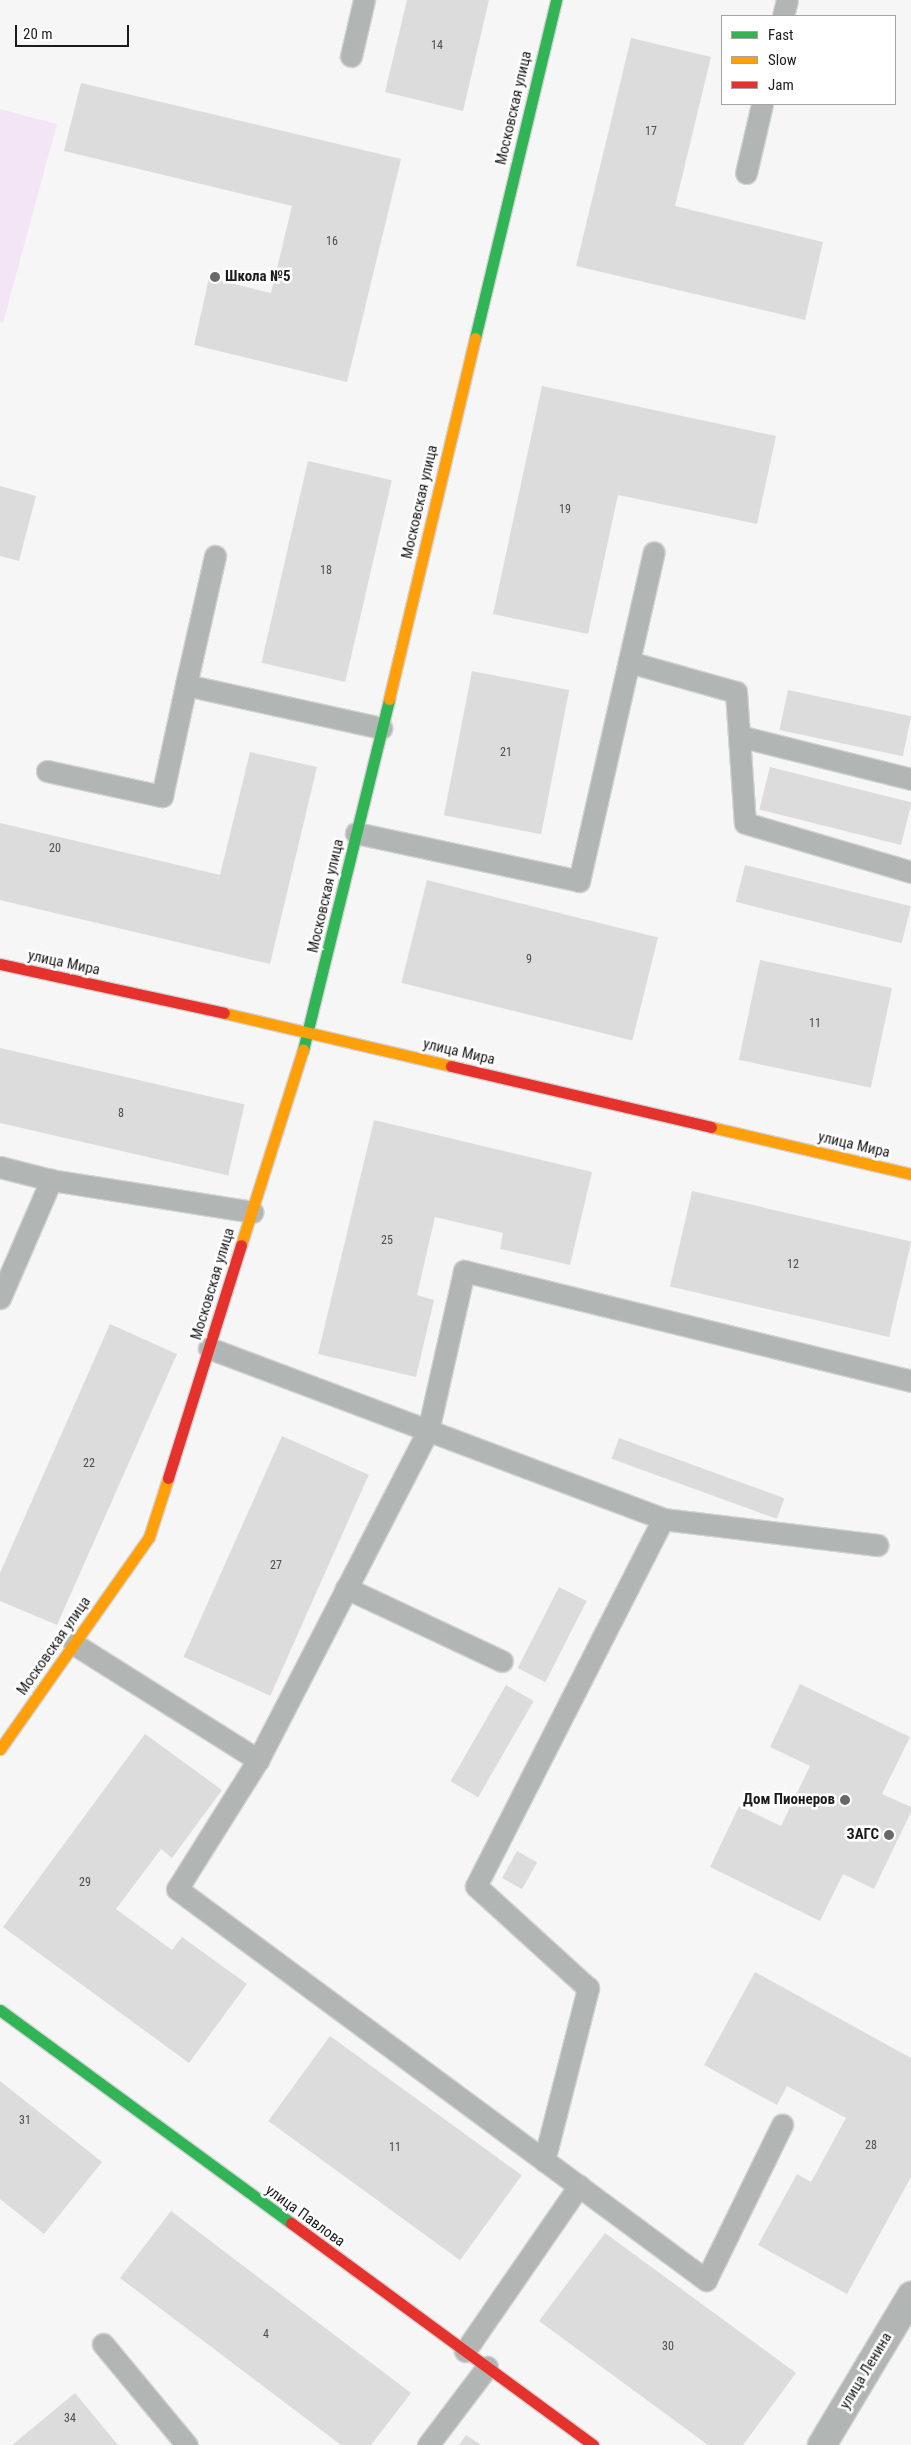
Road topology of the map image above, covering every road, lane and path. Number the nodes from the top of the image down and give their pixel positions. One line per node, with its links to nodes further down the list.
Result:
1 (364, 0): 5 (lane)
2 (556, 0): 12 (street, Московская улица)
3 (787, 0): 4 (lane)
4 (783, 15)
5 (351, 56)
6 (762, 105): 7 (lane)
7 (746, 173)
8 (654, 552): 10 (lane)
9 (215, 556): 11 (lane)
10 (629, 662): 13 (lane); 16 (lane)
11 (186, 685): 12 (lane); 14 (lane)
12 (382, 728): 16 (street, Московская улица)
13 (739, 736): 15 (lane); 17 (lane)
14 (47, 771)
15 (911, 779)
16 (356, 833): 19 (street, Московская улица)
17 (911, 872)
18 (0, 964): 19 (street, улица Мира)
19 (309, 1032): 21 (street, улица Мира); 23 (street, Московская улица)
20 (0, 1166): 22 (lane)
21 (911, 1174)
22 (51, 1180): 23 (lane); 24 (lane)
23 (252, 1212): 25 (street, Московская улица)
24 (0, 1298)
25 (209, 1348): 27 (lane); 31 (street, Московская улица)
26 (911, 1381): 27 (lane)
27 (428, 1431): 28 (lane); 30 (lane)
28 (663, 1519): 29 (lane); 37 (lane)
29 (877, 1545)
30 (346, 1588): 32 (lane); 34 (lane)
31 (74, 1644): 33 (street, Московская улица); 34 (lane)
32 (502, 1661)
33 (0, 1749)
34 (258, 1760): 37 (lane)
35 (0, 2010): 41 (street, улица Павлова)
36 (782, 2125): 38 (lane)
37 (544, 2160): 38 (lane)
38 (579, 2186): 41 (lane)
39 (911, 2296): 46 (street, улица Ленина)
40 (103, 2344): 43 (lane)
41 (465, 2351): 42 (street, улица Павлова)
42 (487, 2367): 44 (lane); 45 (street, улица Павлова)
43 (187, 2445)
44 (428, 2445)
45 (593, 2445)
46 (822, 2445)

